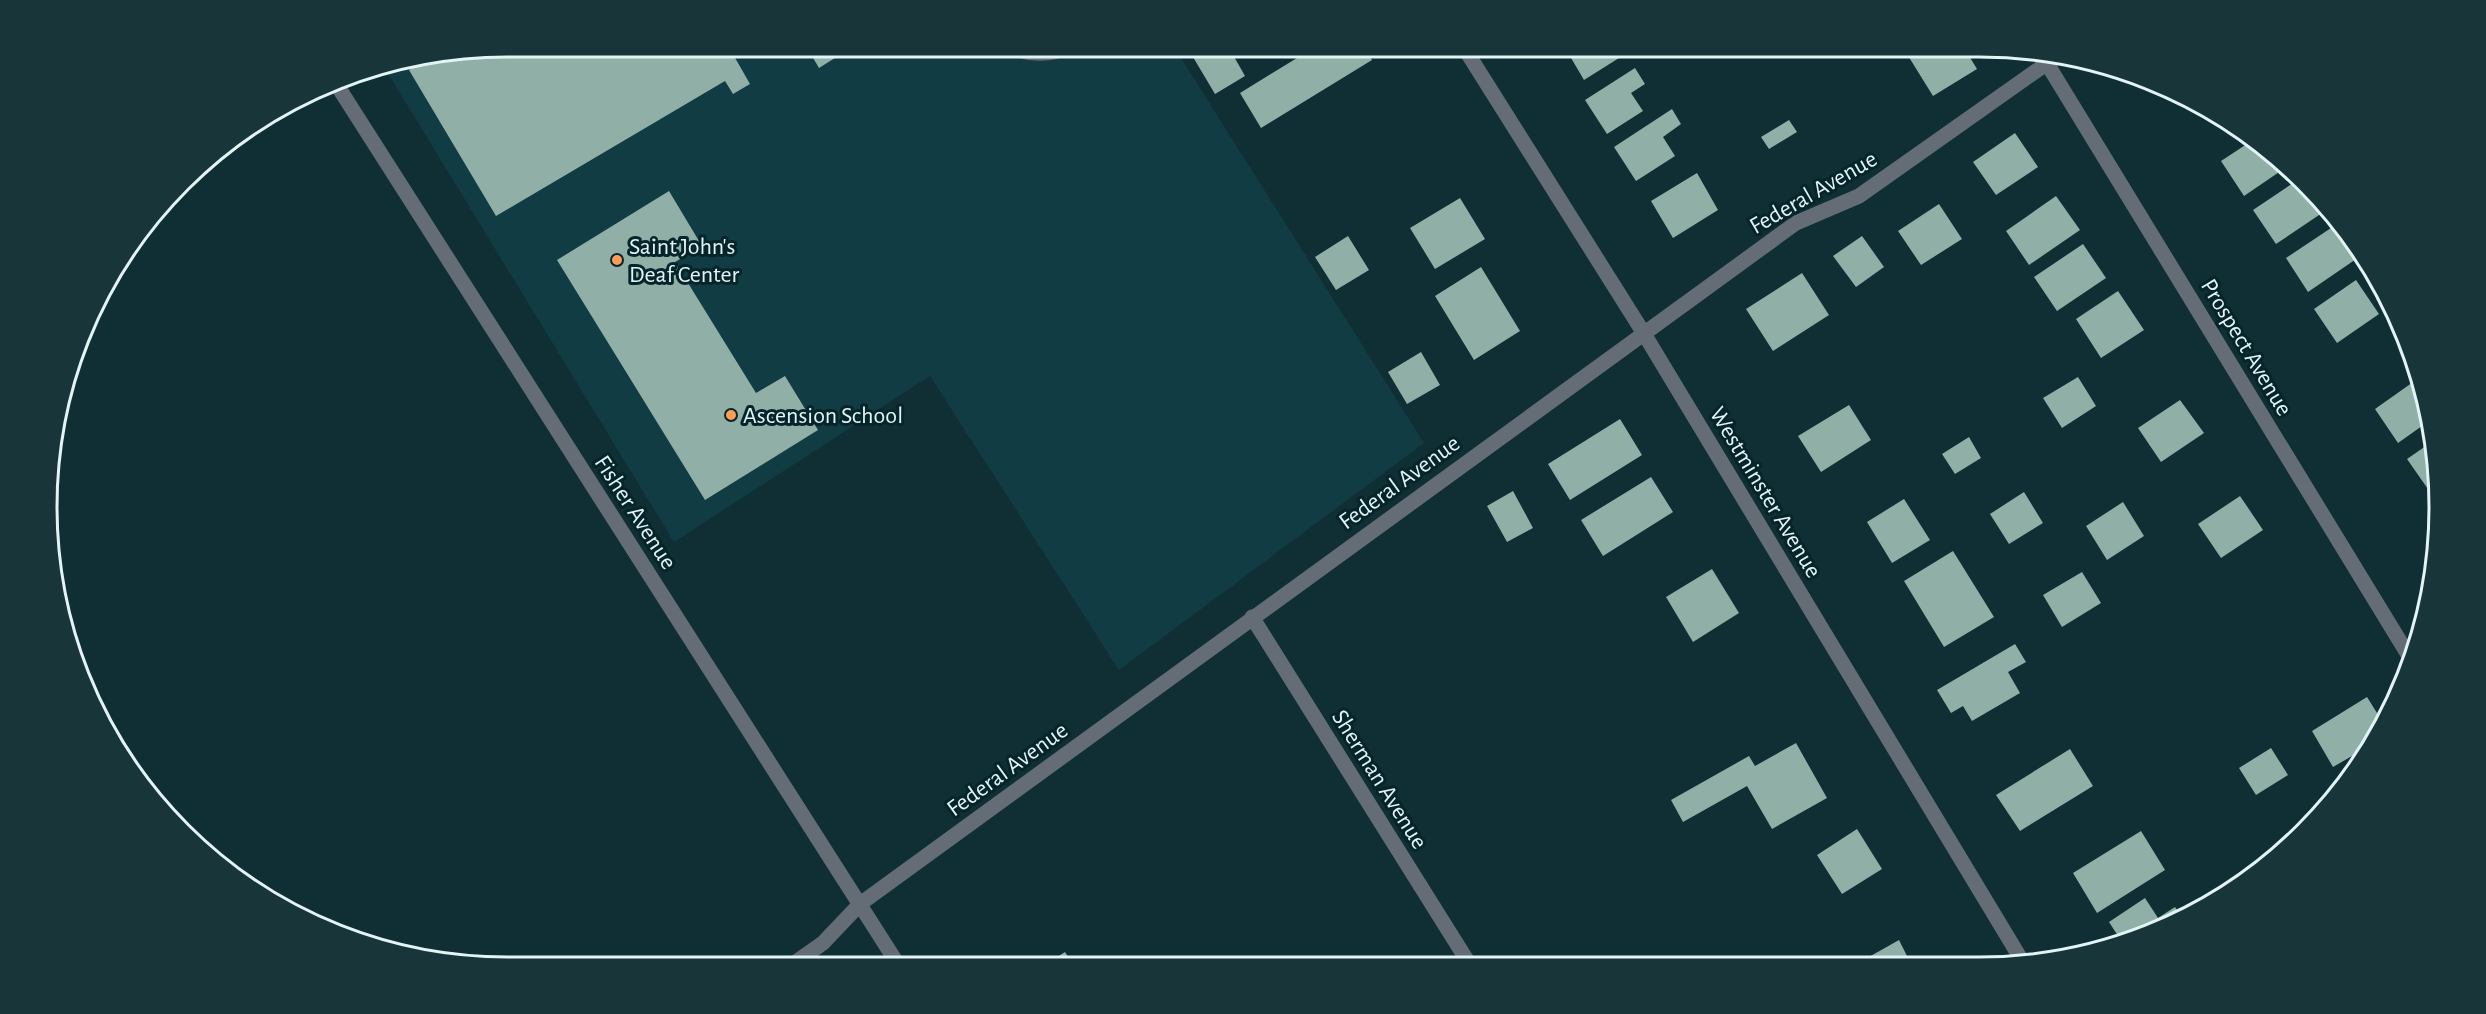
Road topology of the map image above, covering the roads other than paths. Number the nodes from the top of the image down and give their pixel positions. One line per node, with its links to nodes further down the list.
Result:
1 (1470, 57): 5 (street, Westminster Avenue)
2 (2044, 62): 5 (street, Federal Avenue)
3 (2049, 63): 7 (street, Prospect Avenue)
4 (340, 89): 8 (street, Fisher Avenue)
5 (1643, 332): 6 (street, Federal Avenue); 9 (street, Westminster Avenue)
6 (1252, 617): 8 (street, Federal Avenue); 12 (street, Sherman Avenue)
7 (2406, 650)
8 (860, 904): 10 (street, Federal Avenue); 11 (street, Fisher Avenue)
9 (2019, 955)
10 (803, 957)
11 (893, 957)
12 (1465, 957)

